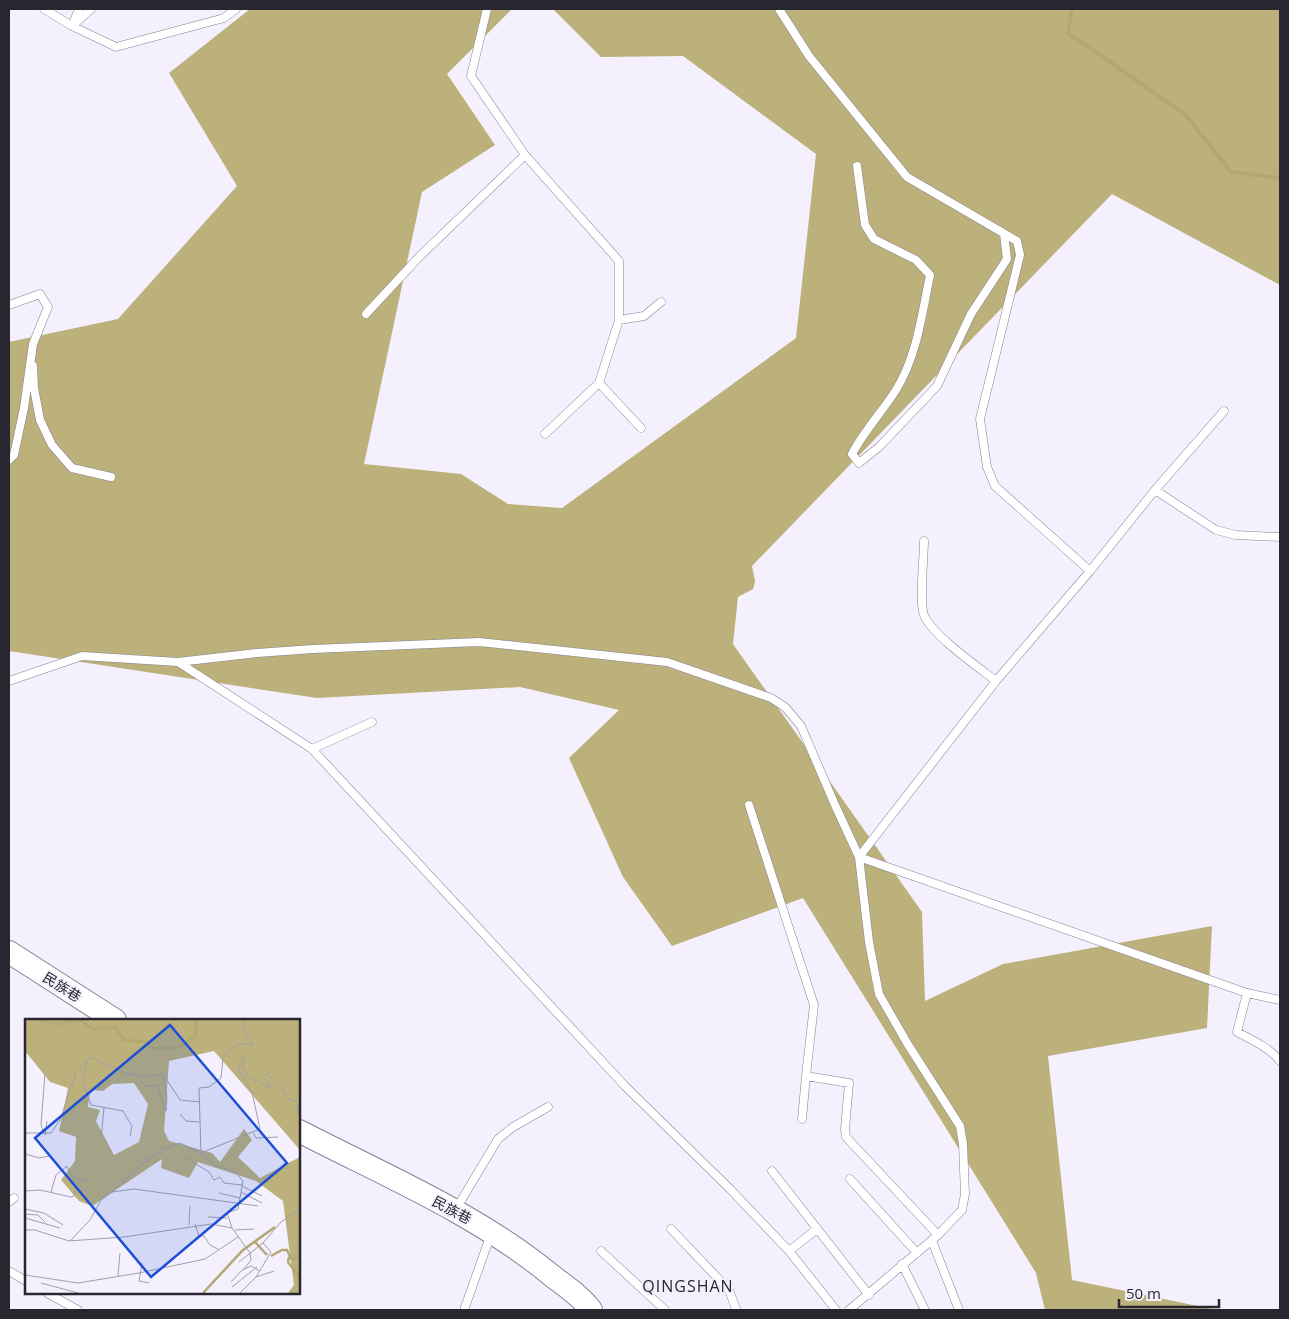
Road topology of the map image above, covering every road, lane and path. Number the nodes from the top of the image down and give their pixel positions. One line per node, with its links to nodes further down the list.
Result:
1 (44, 9): 7 (lane)
2 (78, 9): 7 (lane)
3 (91, 9): 7 (lane)
4 (236, 9): 7 (lane)
5 (487, 9): 8 (lane)
6 (779, 9): 10 (lane)
7 (72, 26)
8 (526, 155): 13 (lane); 14 (lane)
9 (857, 166): 10 (lane)
10 (1004, 234): 25 (lane)
11 (661, 302): 14 (lane)
12 (9, 305): 15 (lane)
13 (366, 314)
14 (619, 320): 16 (lane)
15 (32, 344): 20 (lane); 21 (lane)
16 (599, 383): 18 (lane); 19 (lane)
17 (1224, 411): 22 (lane)
18 (641, 428)
19 (546, 434)
20 (9, 460)
21 (112, 477)
22 (1155, 490): 23 (lane); 25 (lane)
23 (1280, 537)
24 (924, 541): 28 (lane)
25 (1090, 571): 28 (lane)
26 (178, 662): 27 (lane); 30 (lane); 32 (lane)
27 (9, 681)
28 (996, 681): 32 (lane)
29 (372, 722): 30 (lane)
30 (312, 749): 50 (lane)
31 (749, 805): 38 (lane)
32 (859, 857): 34 (lane); 48 (lane)
33 (9, 952): 36 (street, 民族巷)
34 (1247, 993): 35 (lane); 37 (lane)
35 (1280, 1000)
36 (113, 1019)
37 (1280, 1061)
38 (806, 1076): 40 (lane); 48 (lane)
39 (548, 1107): 44 (lane)
40 (802, 1119)
41 (300, 1132): 44 (street, 民族巷)
42 (772, 1171): 46 (lane)
43 (850, 1179): 51 (lane)
44 (455, 1211): 47 (street, 民族巷)
45 (671, 1229): 61 (lane)
46 (818, 1229): 50 (lane); 56 (lane)
47 (492, 1231): 58 (lane); 59 (street, 民族巷)
48 (935, 1238): 51 (lane); 65 (lane)
49 (601, 1251): 60 (lane)
50 (789, 1251): 62 (lane)
51 (917, 1253): 52 (lane)
52 (902, 1264): 56 (lane); 64 (lane)
53 (9, 1271): 54 (lane)
54 (25, 1280)
55 (49, 1294): 57 (lane)
56 (869, 1295): 63 (lane)
57 (78, 1310)
58 (464, 1310)
59 (591, 1310)
60 (665, 1310)
61 (736, 1310)
62 (836, 1310)
63 (849, 1310)
64 (925, 1310)
65 (959, 1310)

